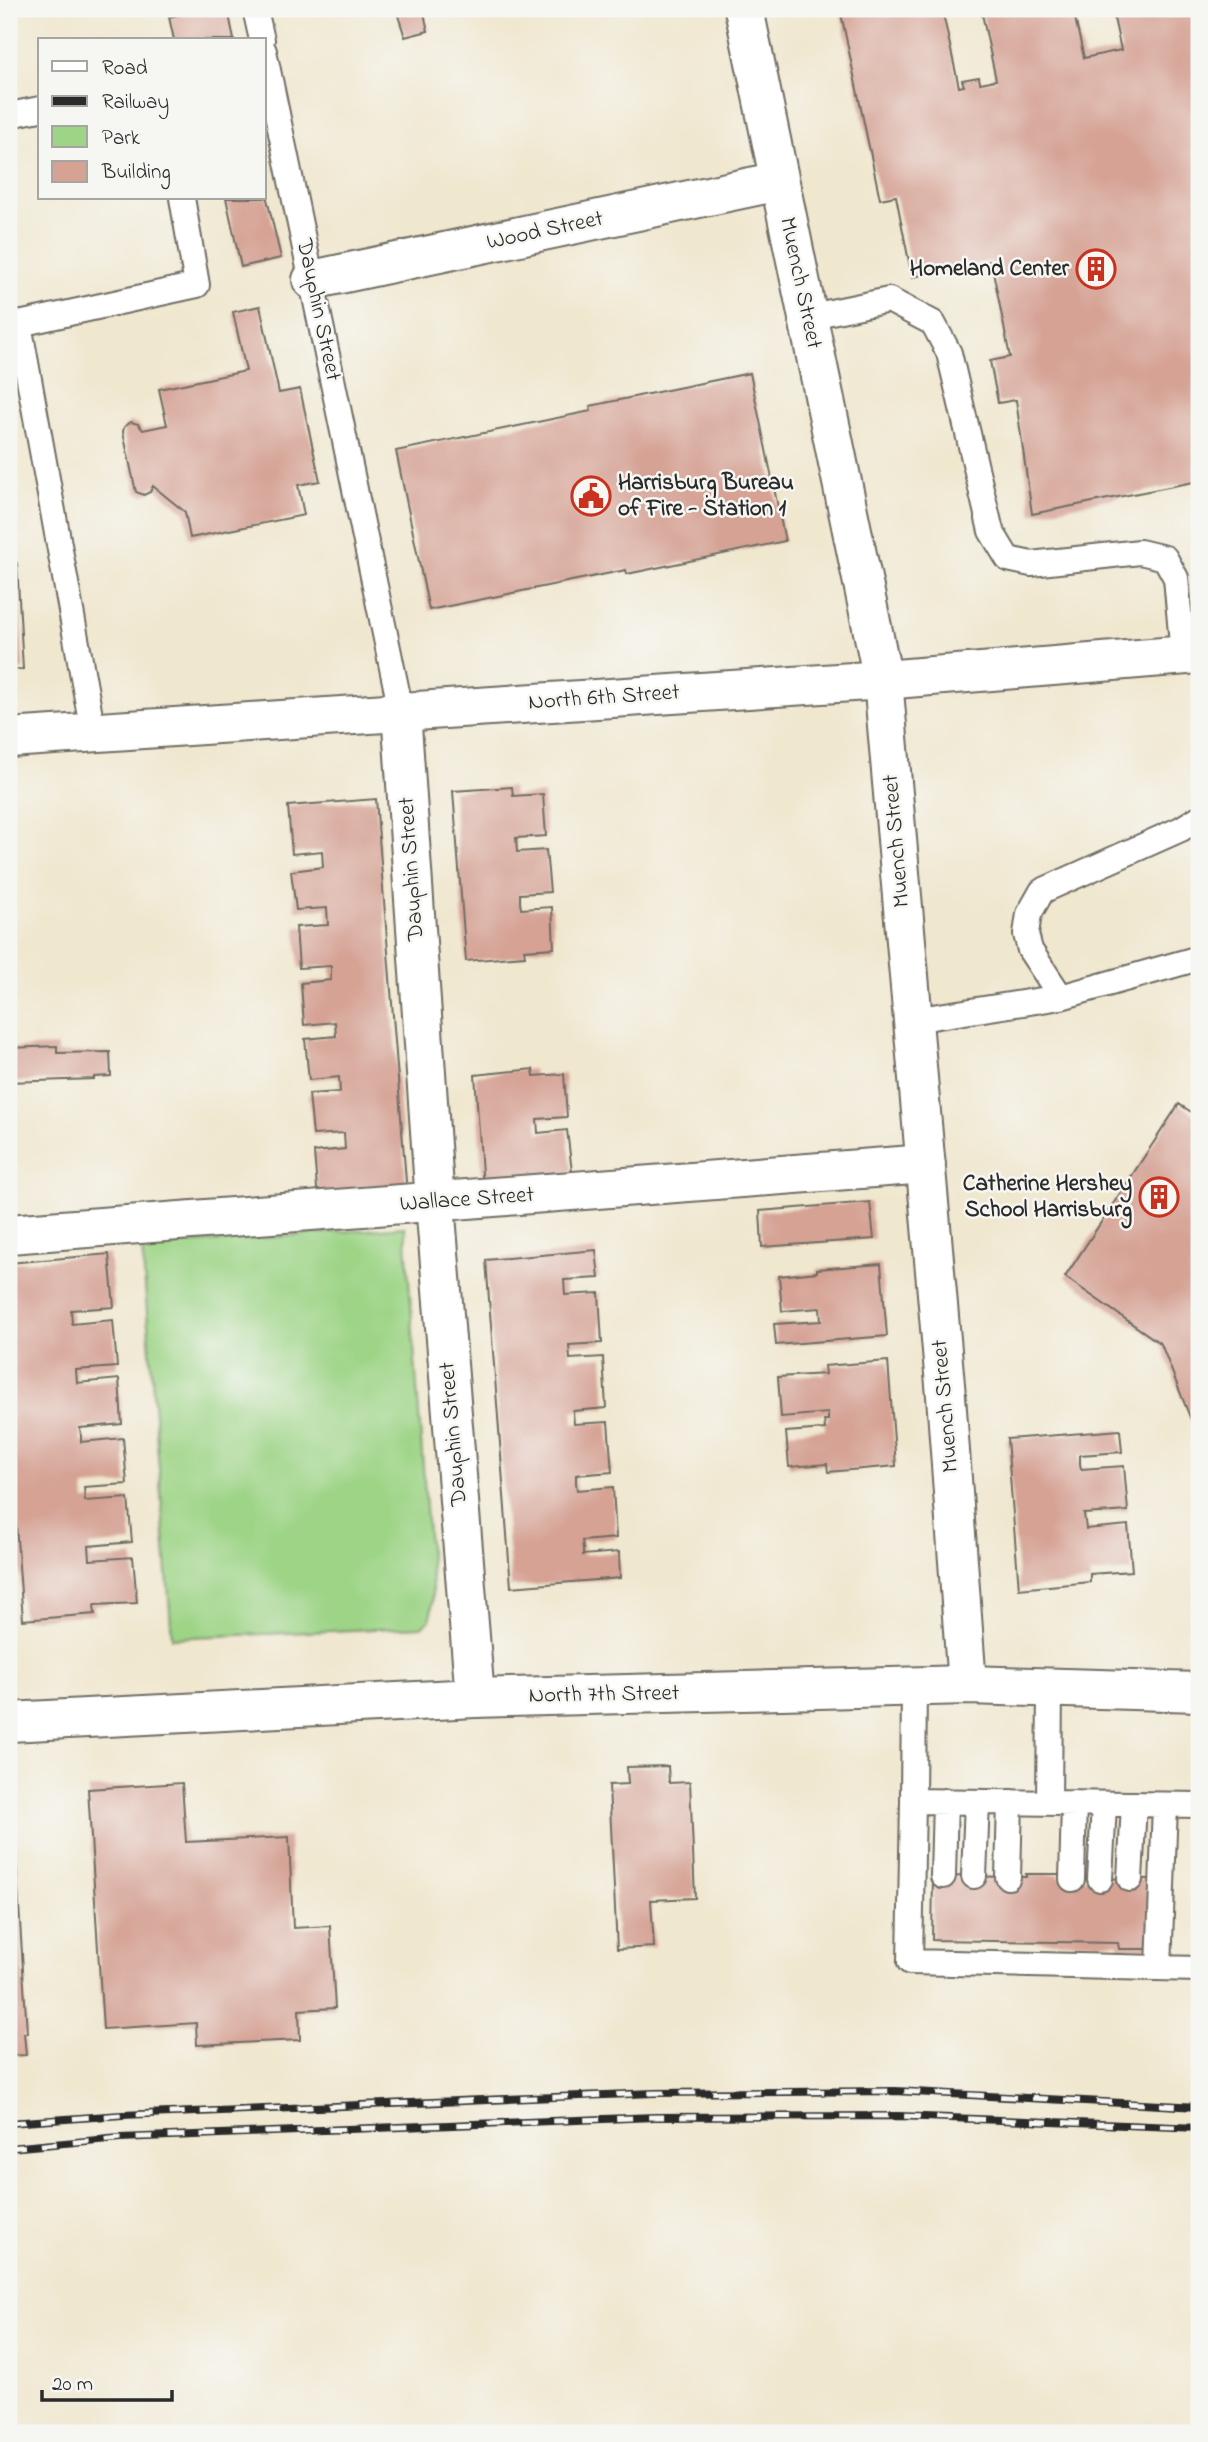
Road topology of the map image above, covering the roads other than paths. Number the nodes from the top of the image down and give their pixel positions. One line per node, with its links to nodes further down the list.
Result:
1 (256, 9): 3 (lane)
2 (744, 9): 7 (street, Muench Street)
3 (262, 38)
4 (266, 61): 9 (lane, Dauphin Street)
5 (38, 109): 6 (lane)
6 (9, 115)
7 (779, 181): 9 (street, Wood Street); 10 (street, Muench Street)
8 (182, 200): 11 (lane)
9 (312, 280): 14 (lane, Dauphin Street)
10 (807, 317): 12 (lane); 13 (street, Muench Street)
11 (14, 322): 15 (lane)
12 (1191, 655): 13 (street, North 6th Street)
13 (883, 680): 14 (street, North 6th Street); 20 (street, Muench Street)
14 (401, 711): 15 (street, North 6th Street); 22 (street, Dauphin Street)
15 (93, 732): 16 (street, North 6th Street)
16 (9, 738)
17 (1199, 818): 19 (lane)
18 (1199, 958): 19 (lane)
19 (1061, 997): 20 (lane)
20 (913, 1020): 21 (street, Muench Street)
21 (926, 1164): 22 (street, Wallace Street); 24 (street, Muench Street)
22 (435, 1203): 23 (street, Wallace Street); 28 (street, Dauphin Street)
23 (9, 1234)
24 (967, 1685): 25 (street, North 7th Street); 26 (street, North 7th Street)
25 (914, 1687): 28 (street, North 7th Street); 30 (lane)
26 (1050, 1688): 27 (street, North 7th Street); 34 (lane)
27 (1199, 1692)
28 (475, 1698): 29 (street, North 7th Street)
29 (9, 1722)
30 (913, 1801): 31 (lane); 46 (lane)
31 (945, 1801): 32 (lane); 40 (lane)
32 (977, 1802): 33 (lane); 41 (lane)
33 (1010, 1802): 34 (lane); 42 (lane)
34 (1049, 1803): 35 (lane)
35 (1074, 1803): 36 (lane); 43 (lane)
36 (1104, 1804): 37 (lane); 44 (lane)
37 (1133, 1804): 38 (lane); 45 (lane)
38 (1165, 1804): 39 (lane); 46 (lane)
39 (1199, 1805)
40 (943, 1876)
41 (974, 1877)
42 (1008, 1877)
43 (1072, 1878)
44 (1100, 1879)
45 (1130, 1879)
46 (1159, 1968): 47 (lane)
47 (1199, 1969)

